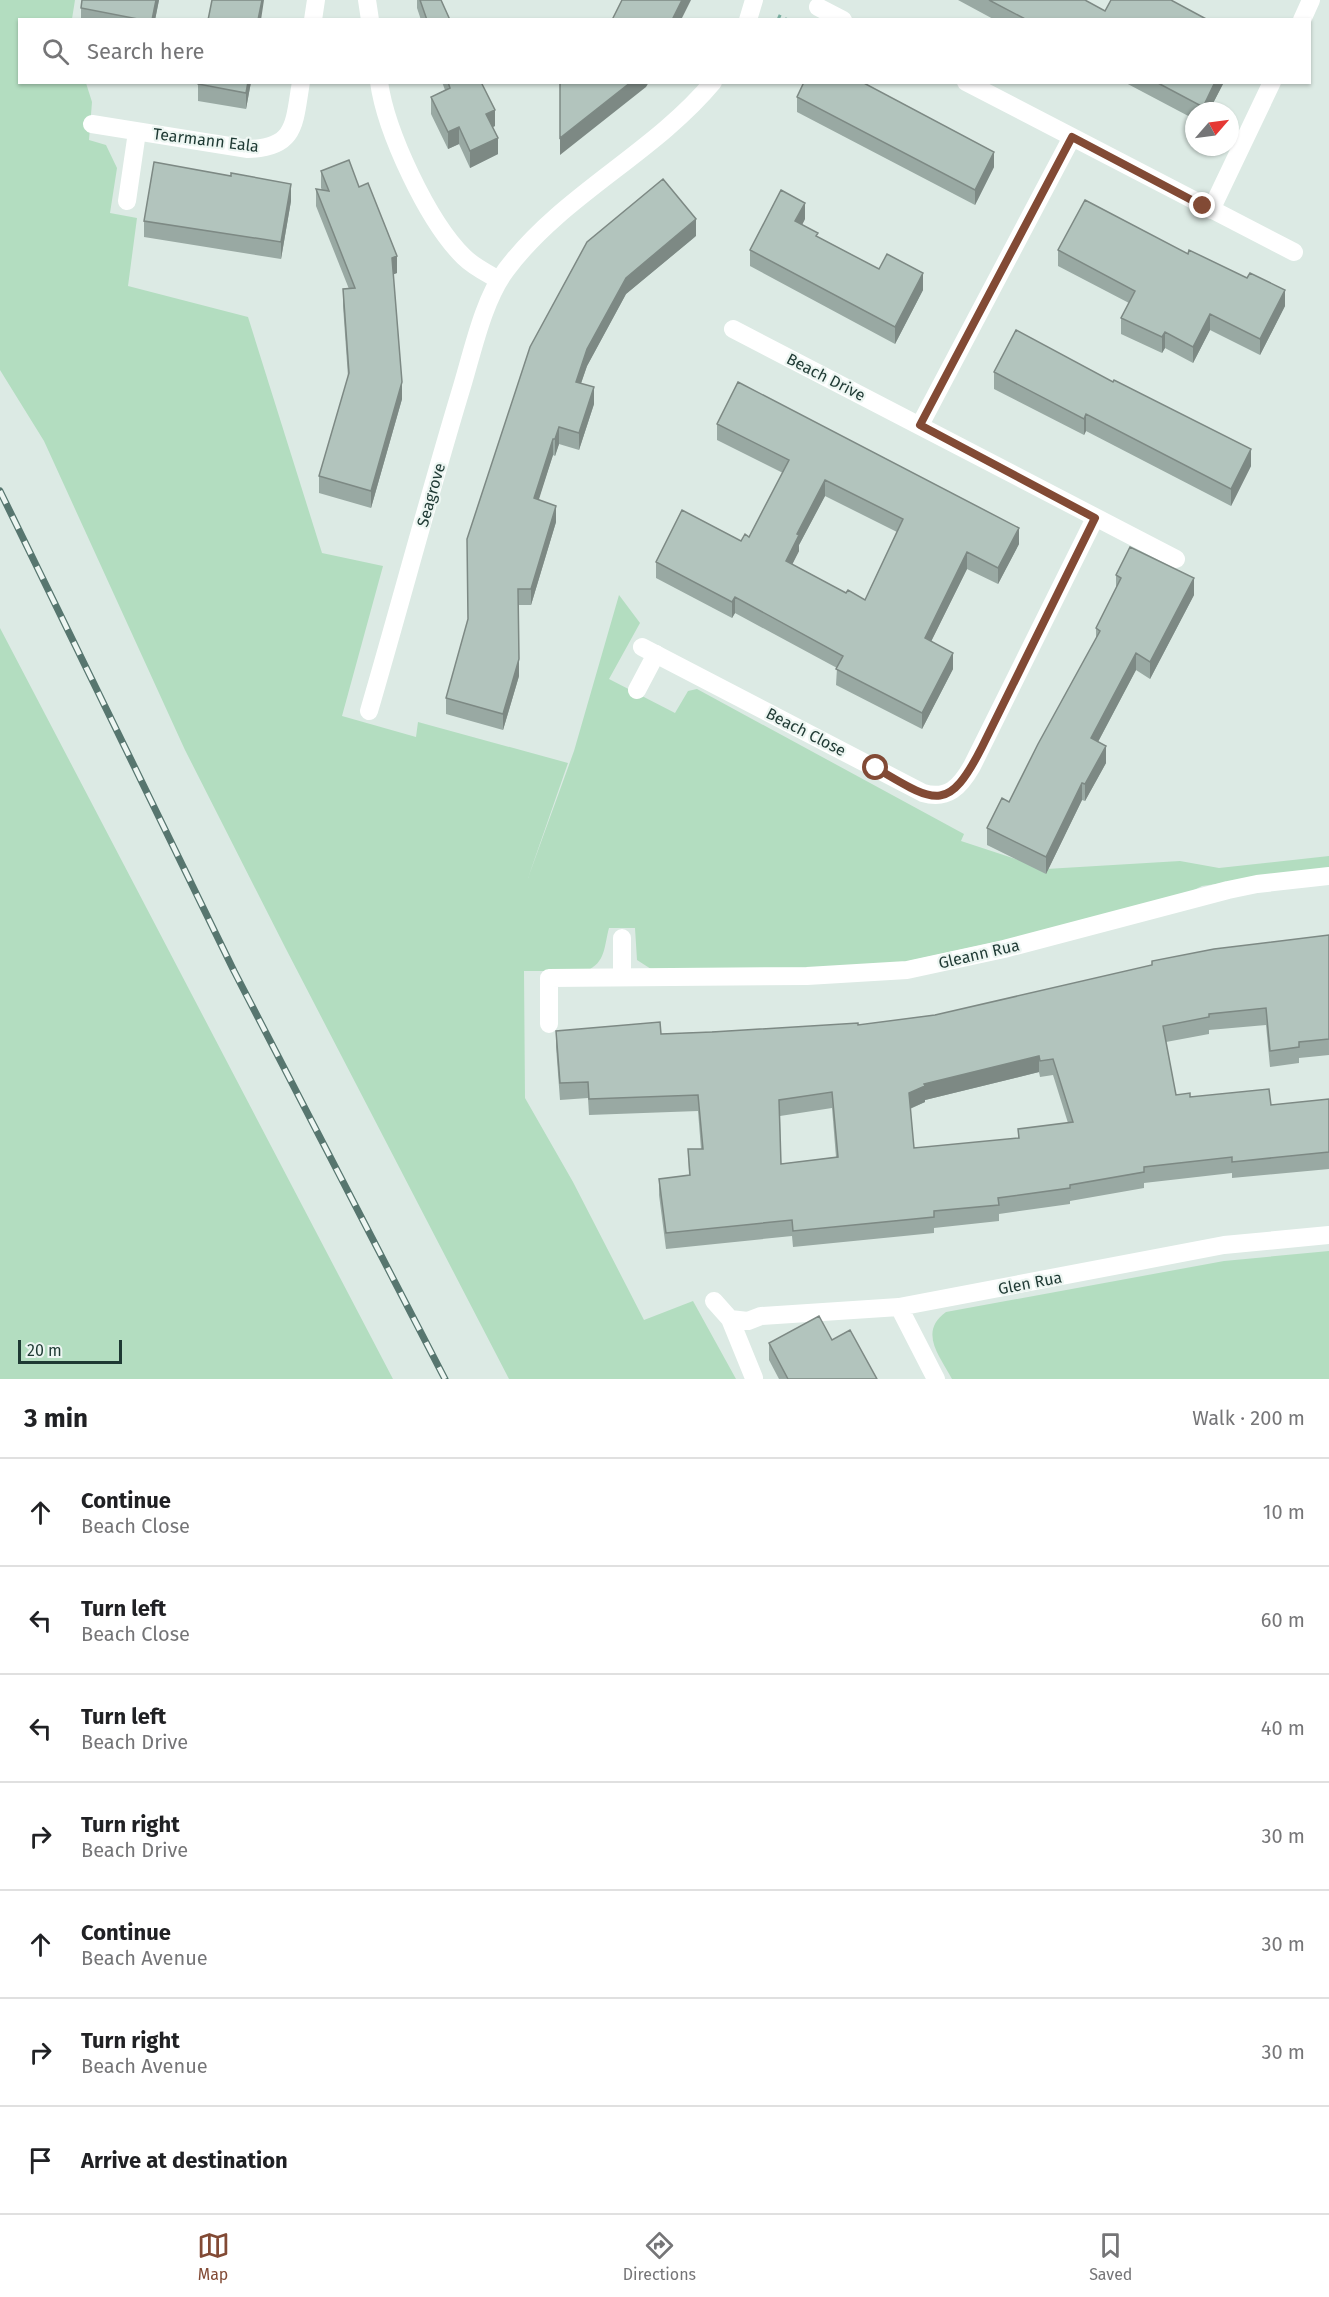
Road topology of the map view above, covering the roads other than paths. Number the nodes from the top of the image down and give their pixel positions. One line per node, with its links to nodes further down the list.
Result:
1 (316, 0): 6 (street)
2 (367, 0): 7 (street)
3 (754, 0): 8 (street)
4 (1311, 0): 10 (street)
5 (818, 7): 9 (street)
6 (313, 18)
7 (370, 18)
8 (749, 18)
9 (839, 18)
10 (1303, 18)
11 (301, 84): 17 (street, Tearmann Eala)
12 (380, 84): 22 (street)
13 (711, 84): 22 (street, Seagrove)
14 (970, 84): 18 (street)
15 (1271, 84): 20 (street)
16 (93, 124): 17 (street, Tearmann Eala)
17 (137, 132): 19 (street, Tearmann Eala)
18 (1072, 137): 20 (street); 24 (street)
19 (128, 201)
20 (1212, 210): 21 (street)
21 (1294, 252)
22 (499, 280): 28 (street, Seagrove)
23 (733, 329): 24 (street, Beach Drive)
24 (920, 425): 25 (street, Beach Drive)
25 (1095, 518): 26 (street, Beach Drive); 27 (street, Beach Close)
26 (1176, 559)
27 (637, 690)
28 (369, 711)
29 (1329, 876): 31 (street, Gleann Rua)
30 (622, 938): 31 (street)
31 (622, 977): 32 (street, Gleann Rua)
32 (549, 1024)
33 (1329, 1235): 35 (street, Glen Rua)
34 (714, 1301): 36 (street)
35 (899, 1307): 36 (street, Glen Rua); 38 (street)
36 (730, 1319): 37 (street)
37 (754, 1377)
38 (936, 1379)

